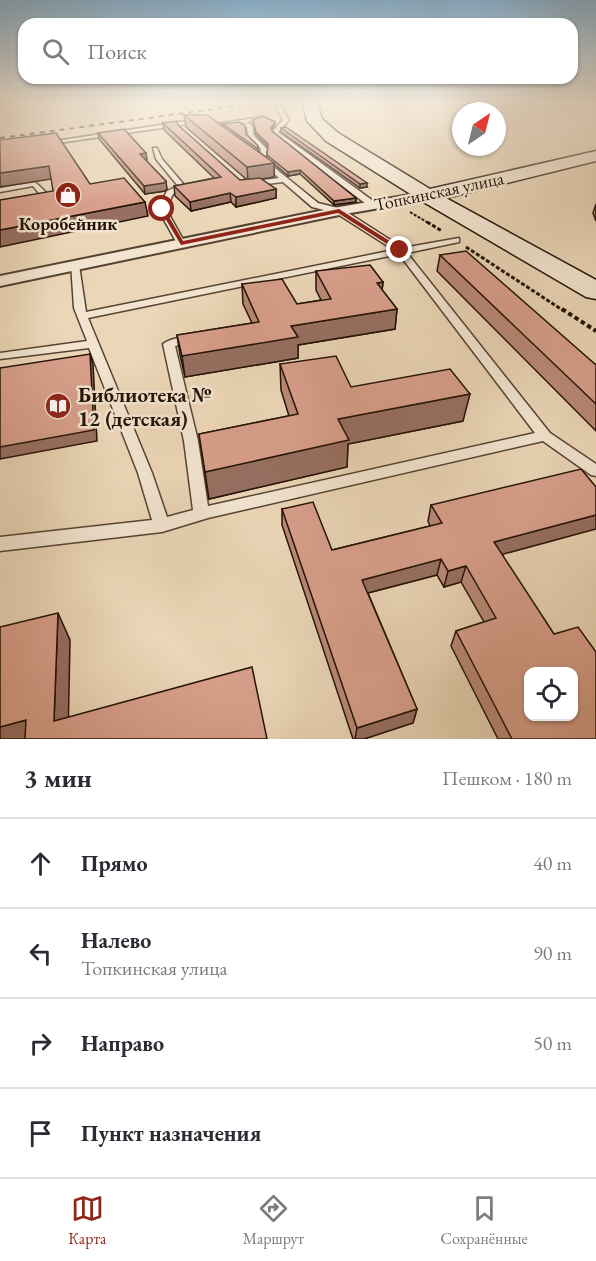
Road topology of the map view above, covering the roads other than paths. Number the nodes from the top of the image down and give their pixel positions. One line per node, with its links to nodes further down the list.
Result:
1 (95, 135): 5 (lane)
2 (250, 135): 9 (lane)
3 (280, 135): 15 (lane)
4 (330, 135): 13 (street)
5 (33, 144)
6 (154, 149): 18 (lane)
7 (253, 155): 9 (lane)
8 (596, 156): 13 (street, Топкинская улица)
9 (262, 160): 10 (lane)
10 (286, 179): 11 (lane); 16 (lane)
11 (245, 185)
12 (0, 190): 14 (lane)
13 (427, 196): 15 (street, Топкинская улица); 22 (street)
14 (28, 203)
15 (373, 205): 16 (street, Топкинская улица)
16 (339, 211): 18 (street, Топкинская улица); 19 (lane)
17 (456, 240): 19 (lane)
18 (181, 243): 20 (street, Топкинская улица)
19 (400, 250): 23 (lane); 27 (lane)
20 (74, 265): 21 (street, Топкинская улица); 23 (lane)
21 (0, 281)
22 (593, 288)
23 (83, 316): 25 (lane)
24 (204, 339): 29 (lane)
25 (93, 344): 26 (lane); 30 (lane)
26 (0, 356)
27 (545, 436): 28 (lane); 29 (lane)
28 (596, 471)
29 (201, 515): 30 (lane)
30 (162, 525): 31 (lane)
31 (0, 544)

